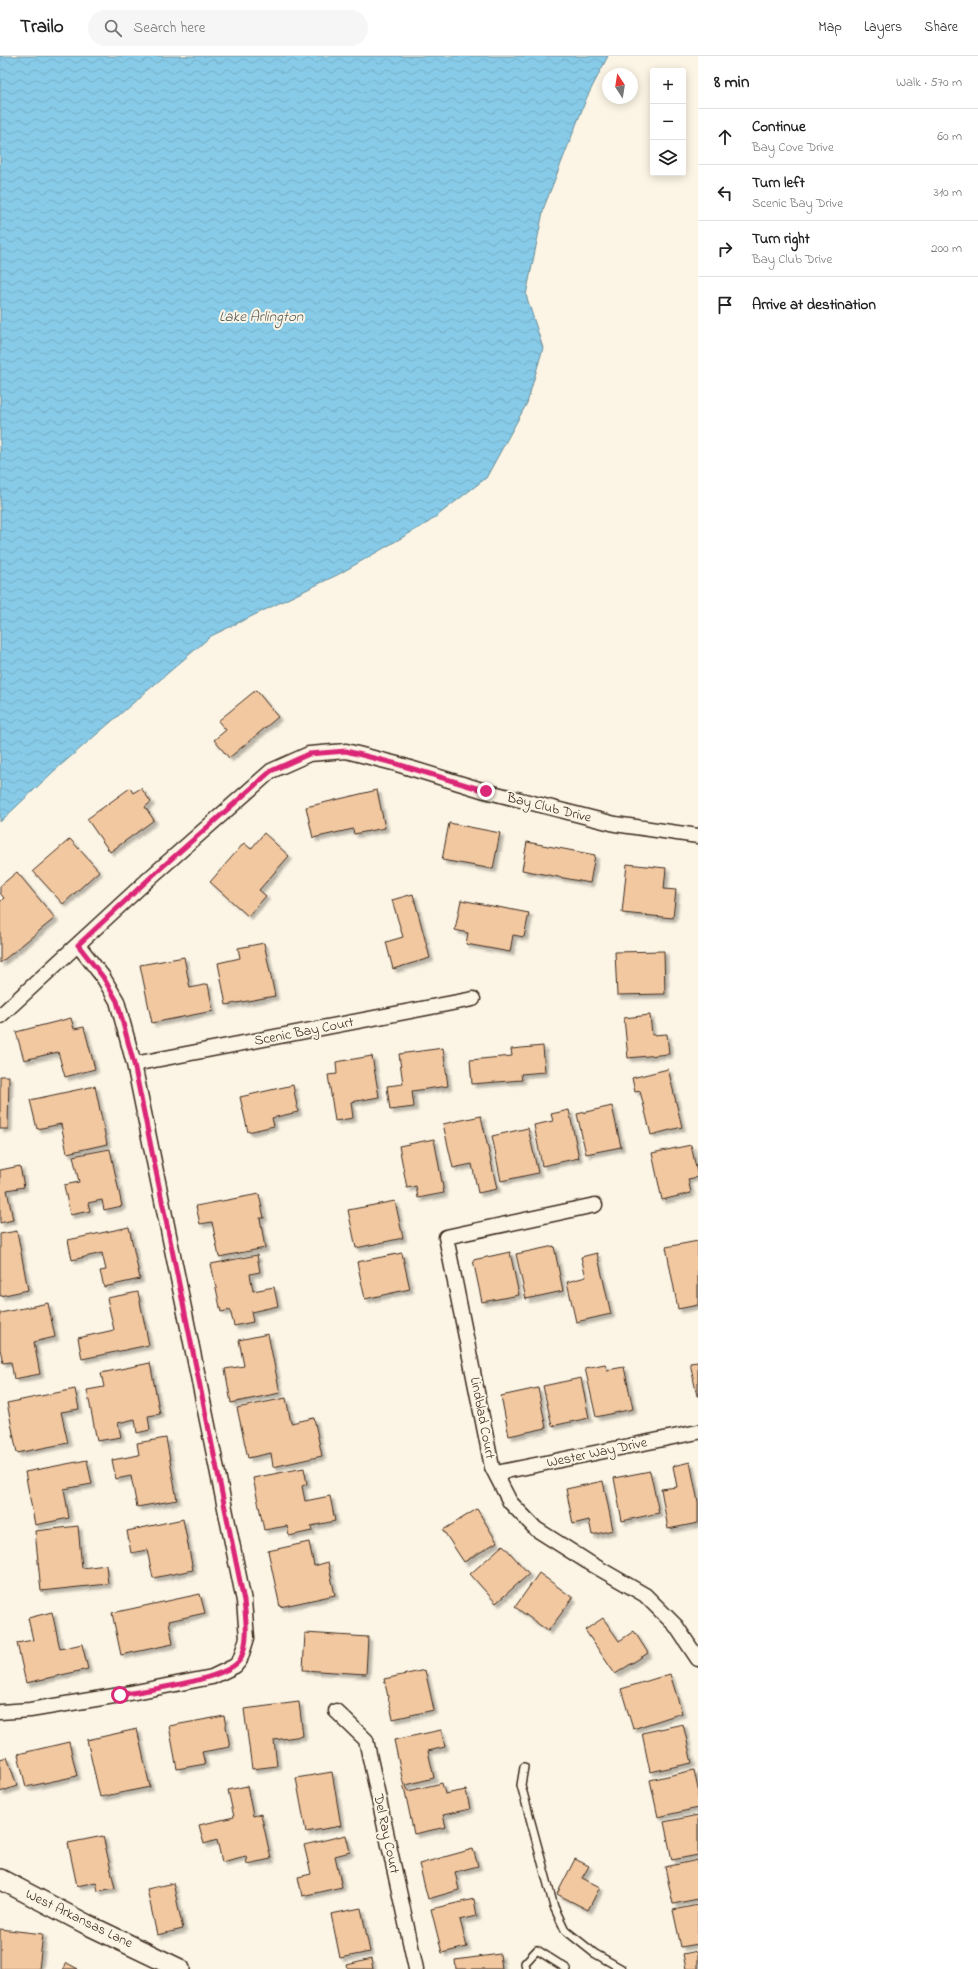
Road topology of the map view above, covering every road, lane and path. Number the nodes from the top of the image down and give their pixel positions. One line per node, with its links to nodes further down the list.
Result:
1 (698, 836): 2 (street, Bay Club Drive)
2 (78, 945): 4 (street, Bay Club Drive); 5 (street)
3 (473, 999): 5 (street, Scenic Bay Court)
4 (0, 1016)
5 (134, 1064): 11 (street)
6 (595, 1204): 8 (street, Lindblad Court)
7 (698, 1432): 8 (street, Wester Way Drive)
8 (496, 1473): 9 (street, Lindblad Court)
9 (698, 1659)
10 (336, 1711): 17 (street, Del Ray Court)
11 (0, 1712)
12 (524, 1767): 20 (lane)
13 (0, 1879): 14 (street, West Arkansas Lane)
14 (138, 1948): 15 (street); 16 (street, West Arkansas Lane)
15 (156, 1969)
16 (180, 1969)
17 (416, 1969)
18 (526, 1969): 19 (lane)
19 (567, 1969)
20 (622, 1969)

